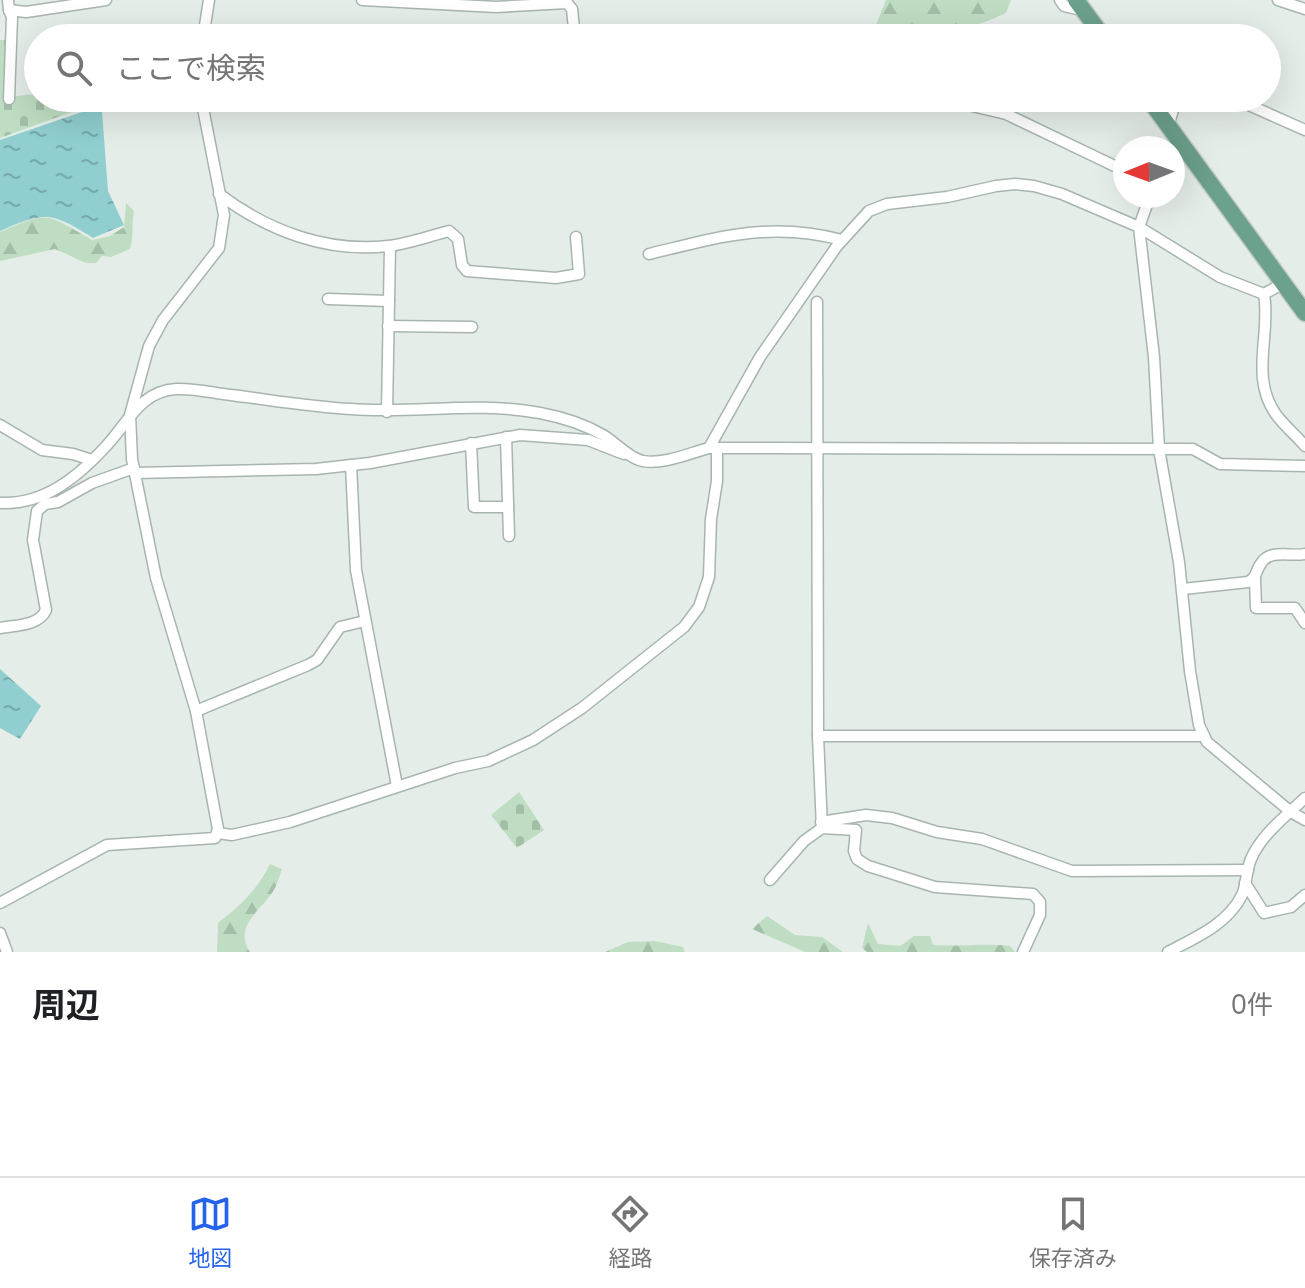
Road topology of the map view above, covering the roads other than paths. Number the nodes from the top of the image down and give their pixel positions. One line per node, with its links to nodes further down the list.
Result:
1 (106, 0): 7 (street)
2 (209, 0): 10 (street)
3 (362, 0): 6 (street)
4 (1060, 0): 8 (street)
5 (1278, 0): 9 (street)
6 (497, 3): 11 (street)
7 (8, 5): 13 (street)
8 (1080, 5): 12 (main road)
9 (1305, 9)
10 (205, 24)
11 (574, 24)
12 (1094, 24)
13 (9, 99)
14 (204, 112): 23 (street)
15 (998, 112): 22 (street)
16 (1156, 112): 20 (main road)
17 (1174, 112): 20 (street)
18 (1264, 112): 19 (street)
19 (1305, 130)
20 (1169, 136)
21 (1185, 157): 30 (main road)
22 (1113, 165)
23 (219, 194): 28 (street); 40 (street)
24 (1146, 208): 25 (street)
25 (1139, 227): 27 (street); 32 (street); 46 (street)
26 (576, 237): 28 (street)
27 (842, 240): 29 (street); 45 (street)
28 (390, 246): 34 (street)
29 (649, 254)
30 (1284, 287): 31 (street); 32 (street); 36 (main road)
31 (1305, 291)
32 (1264, 294): 44 (street)
33 (328, 299): 34 (street)
34 (389, 301): 37 (street)
35 (817, 302): 47 (street)
36 (1305, 313)
37 (388, 326): 38 (street); 39 (street)
38 (472, 327)
39 (387, 412): 40 (street); 49 (street)
40 (130, 415): 48 (street); 52 (street)
41 (0, 425): 48 (street)
42 (506, 437): 43 (street); 49 (street); 55 (street)
43 (471, 443): 50 (street); 55 (street)
44 (1305, 446)
45 (713, 448): 47 (street); 49 (street); 66 (street)
46 (1159, 449): 47 (street); 51 (street); 59 (street)
47 (817, 450): 64 (street)
48 (92, 460): 53 (street)
49 (641, 461)
50 (351, 465): 52 (street); 60 (street)
51 (1305, 466)
52 (135, 470): 53 (street); 63 (street)
53 (43, 500): 54 (street); 62 (street)
54 (0, 503)
55 (508, 507): 56 (street)
56 (509, 536)
57 (1305, 554): 58 (street)
58 (1255, 578): 59 (street); 61 (street)
59 (1183, 589): 65 (street)
60 (365, 621): 63 (street); 66 (street)
61 (1305, 623)
62 (0, 628)
63 (196, 711): 71 (street)
64 (818, 736): 65 (street); 70 (street)
65 (1202, 736): 68 (street)
66 (397, 786): 71 (street)
67 (1305, 798): 68 (street)
68 (1291, 812): 69 (street); 72 (street)
69 (1305, 820)
70 (822, 825): 72 (street); 73 (street); 79 (street)
71 (217, 833): 76 (street)
72 (1248, 870): 74 (street)
73 (770, 880)
74 (1245, 883): 75 (street); 80 (street)
75 (1305, 895)
76 (0, 903)
77 (0, 933): 78 (street)
78 (7, 952)
79 (1023, 952)
80 (1168, 952)

